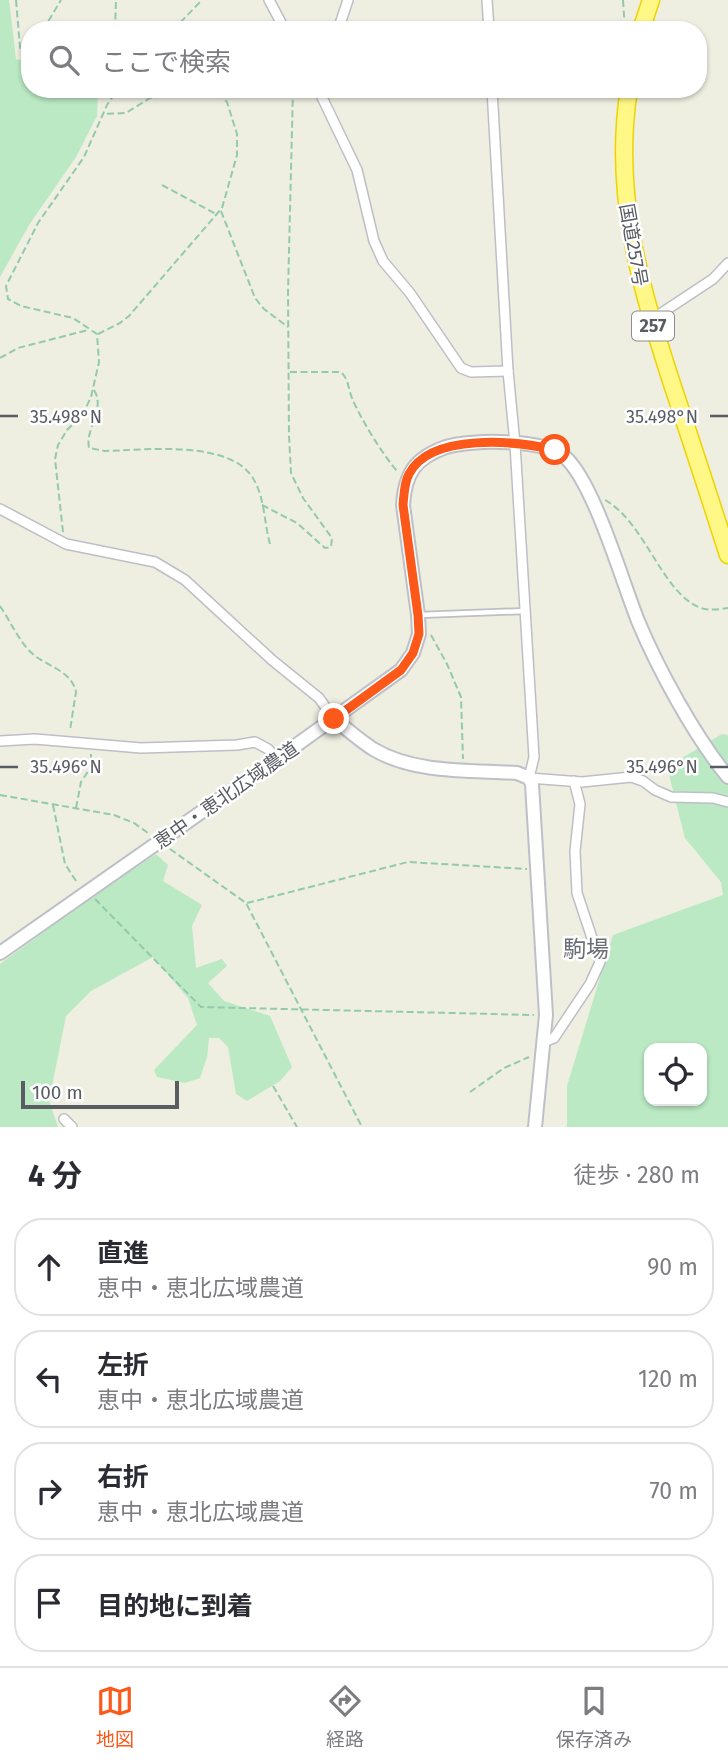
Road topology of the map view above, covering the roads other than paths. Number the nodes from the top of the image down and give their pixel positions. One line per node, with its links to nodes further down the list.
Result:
1 (269, 0): 5 (street)
2 (348, 0): 6 (street)
3 (487, 0): 7 (street)
4 (651, 0): 8 (highway)
5 (280, 21)
6 (341, 21)
7 (488, 21)
8 (644, 21)
9 (322, 98): 14 (street)
10 (493, 98): 14 (street)
11 (628, 98): 13 (highway, 国道257号 / 257)
12 (728, 263): 13 (street)
13 (651, 320): 17 (highway, 国道257号 / 257)
14 (508, 371): 15 (street)
15 (515, 444): 18 (street); 19 (street, 恵中・恵北広域農道); 23 (street)
16 (0, 509): 20 (street)
17 (728, 555)
18 (526, 611): 19 (lane); 24 (street)
19 (418, 615): 20 (street, 恵中・恵北広域農道)
20 (334, 719): 22 (street, 恵中・恵北広域農道); 24 (street)
21 (0, 741): 22 (street)
22 (277, 759): 27 (street, 恵中・恵北広域農道)
23 (728, 777)
24 (529, 778): 25 (street); 28 (street)
25 (574, 782): 26 (street); 28 (street)
26 (728, 802)
27 (0, 953)
28 (543, 1042): 31 (street)
29 (64, 1119): 30 (street)
30 (72, 1127)
31 (535, 1127)

